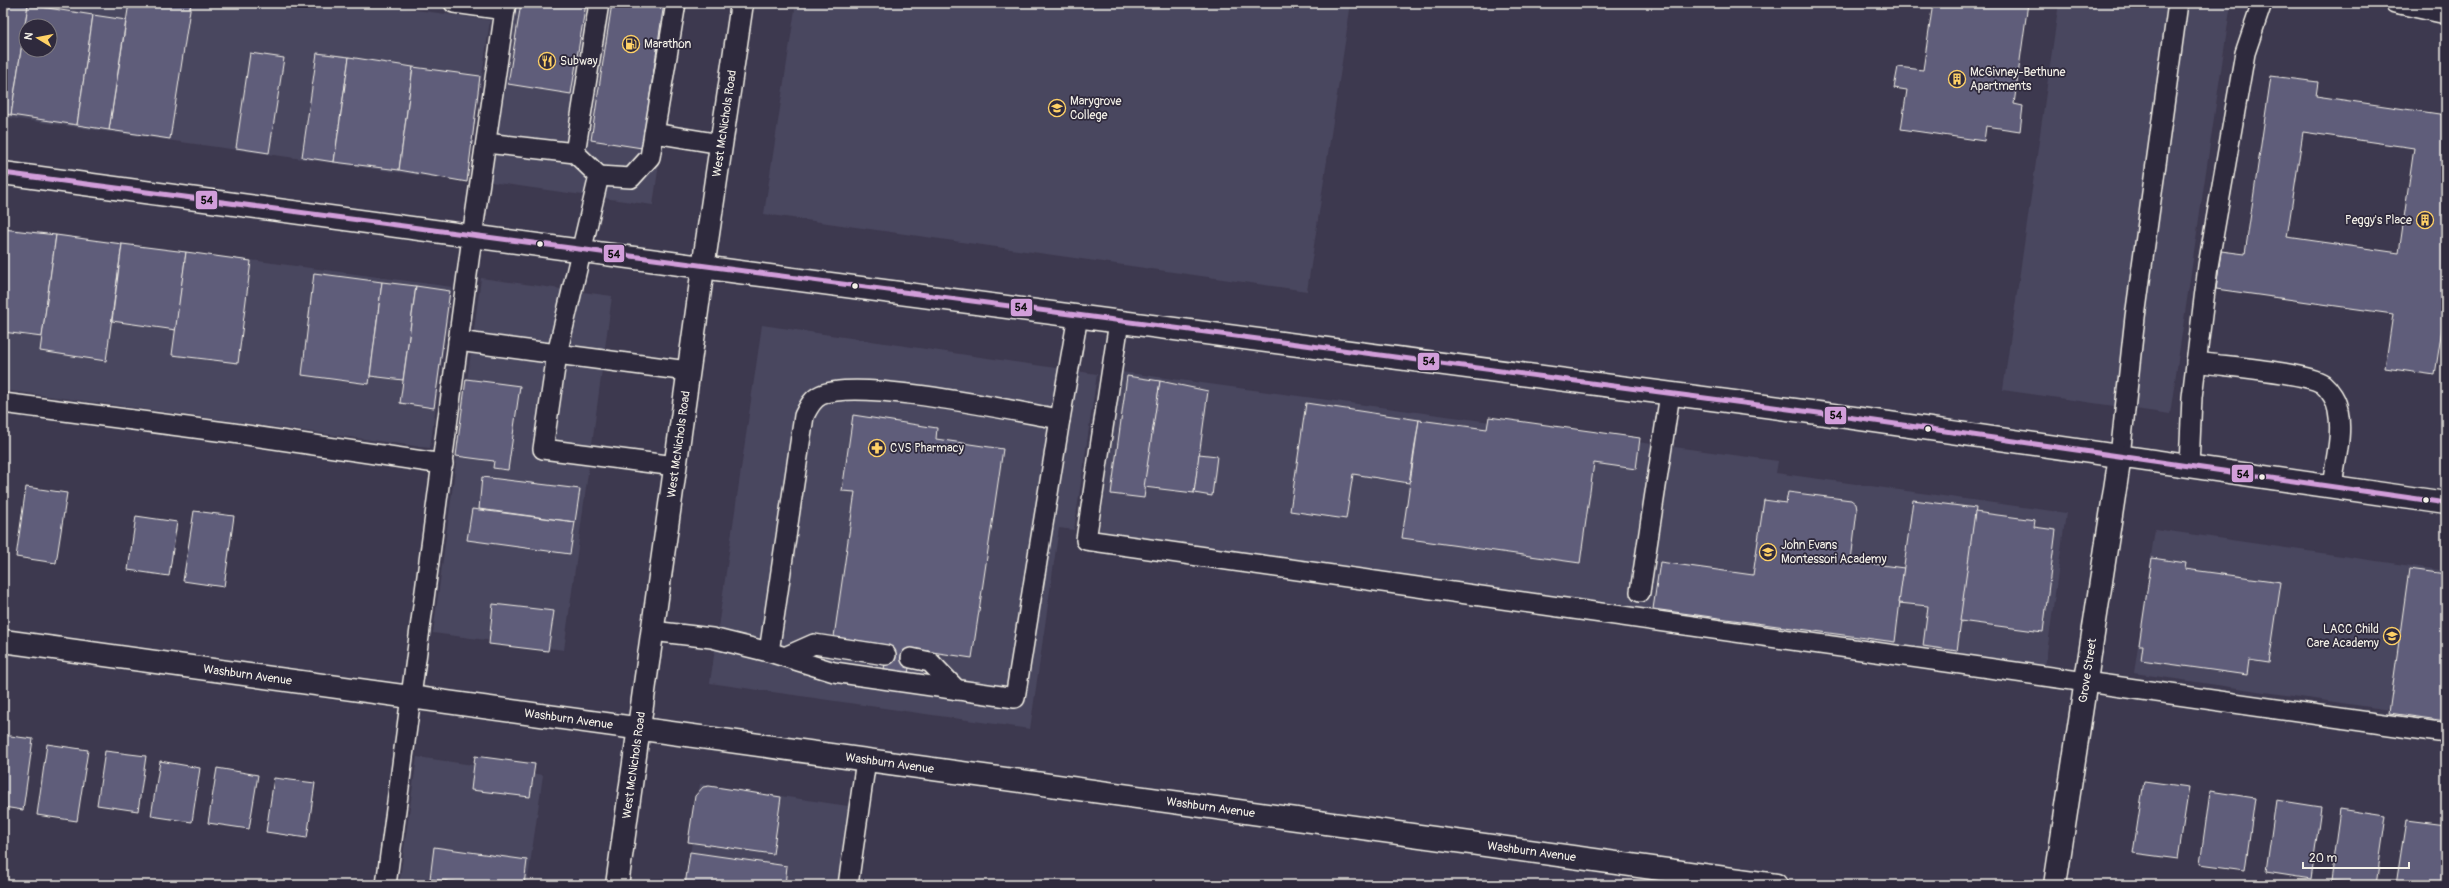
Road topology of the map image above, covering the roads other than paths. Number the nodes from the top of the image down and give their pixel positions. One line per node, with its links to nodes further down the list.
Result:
1 (454, 3): 8 (lane)
2 (599, 3): 13 (lane)
3 (742, 3): 12 (street, West McNichols Road)
4 (2178, 3): 28 (lane)
5 (2262, 3): 23 (lane)
6 (2395, 3): 9 (lane)
7 (672, 5): 10 (lane)
8 (505, 6): 11 (lane)
9 (2446, 14)
10 (652, 128): 12 (lane); 15 (lane)
11 (486, 143): 13 (lane); 16 (lane)
12 (721, 144): 18 (street, West McNichols Road)
13 (575, 153): 15 (lane)
14 (3, 173): 16 (street)
15 (599, 176): 17 (lane)
16 (472, 237): 17 (street); 21 (lane)
17 (580, 251): 18 (street); 22 (lane)
18 (703, 268): 19 (street); 24 (street, West McNichols Road)
19 (1078, 316): 20 (street); 27 (lane)
20 (1119, 322): 25 (street); 40 (lane)
21 (458, 341): 22 (lane); 29 (lane)
22 (557, 354): 24 (lane); 30 (lane)
23 (2196, 362): 31 (lane); 32 (lane)
24 (688, 371): 30 (street, West McNichols Road)
25 (1670, 394): 28 (street); 34 (lane)
26 (3, 403): 29 (lane)
27 (1060, 419): 37 (lane); 41 (lane)
28 (2120, 456): 31 (street); 40 (street, Grove Street)
29 (443, 464): 42 (lane)
30 (675, 466): 35 (street, West McNichols Road)
31 (2189, 466): 32 (street)
32 (2332, 486): 33 (street)
33 (2446, 502)
34 (1640, 592)
35 (652, 631): 37 (lane); 43 (street, West McNichols Road)
36 (3, 641): 42 (street, Washburn Avenue)
37 (778, 654): 38 (lane); 41 (lane)
38 (886, 655)
39 (910, 658): 41 (lane)
40 (2086, 684): 44 (lane); 50 (street, Grove Street)
41 (957, 690)
42 (413, 696): 43 (street, Washburn Avenue); 46 (lane)
43 (639, 728): 45 (street, Washburn Avenue); 47 (street, West McNichols Road)
44 (2446, 734)
45 (866, 760): 48 (lane); 49 (street, Washburn Avenue)
46 (386, 885)
47 (617, 885)
48 (848, 885)
49 (1776, 885)
50 (2055, 885)

